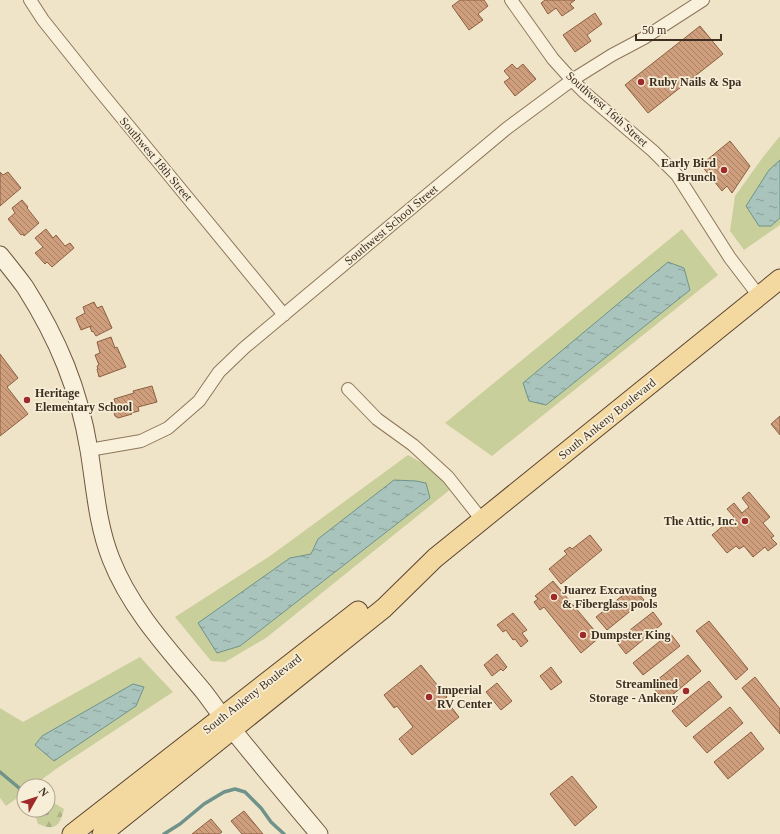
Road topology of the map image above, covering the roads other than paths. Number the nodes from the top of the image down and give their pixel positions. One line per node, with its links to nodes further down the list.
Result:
1 (30, 0): 8 (street, Southwest 18th Street)
2 (511, 0): 4 (street, Southwest 16th Street)
3 (703, 0): 4 (street, Southwest School Street)
4 (572, 80): 7 (street, Southwest 16th Street); 8 (street, Southwest School Street)
5 (0, 255): 10 (street)
6 (780, 280): 7 (main road, South Ankeny Boulevard)
7 (759, 296): 11 (main road, South Ankeny Boulevard)
8 (284, 315): 10 (street, Southwest School Street)
9 (348, 389): 11 (street)
10 (89, 450): 12 (street)
11 (482, 520): 12 (main road, South Ankeny Boulevard)
12 (227, 723): 13 (main road, South Ankeny Boulevard); 14 (main road, South Ankeny Boulevard); 15 (street)
13 (72, 834)
14 (102, 834)
15 (319, 834)

